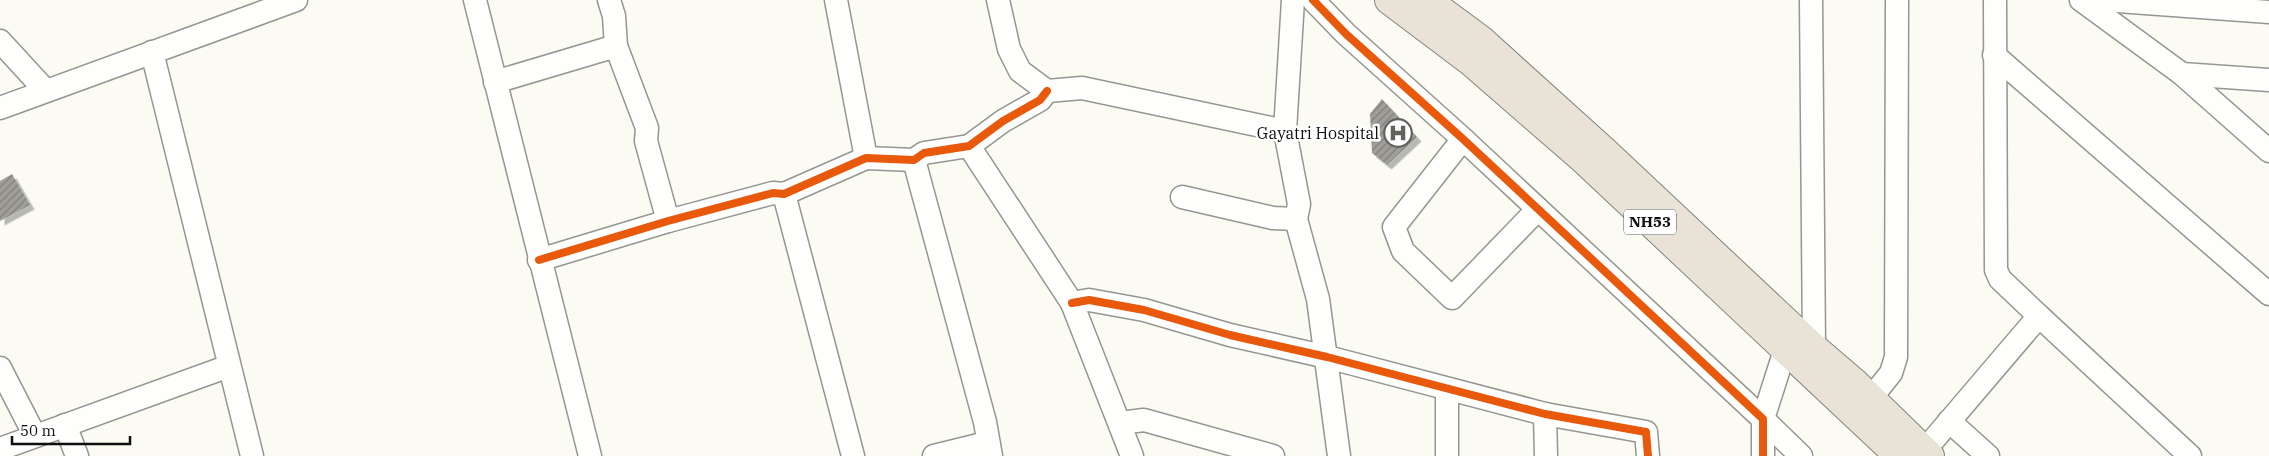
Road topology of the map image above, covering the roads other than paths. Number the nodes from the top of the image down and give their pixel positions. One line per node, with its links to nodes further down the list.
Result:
1 (296, 0): 19 (street)
2 (475, 0): 23 (street)
3 (609, 0): 18 (street)
4 (836, 0): 31 (street)
5 (998, 0): 25 (street)
6 (1293, 0): 27 (street)
7 (1313, 0): 28 (street)
8 (1389, 0): 42 (highway, NH53)
9 (1427, 0): 43 (highway, NH53)
10 (1811, 0): 43 (street)
11 (1897, 0): 48 (street)
12 (1995, 0): 20 (street)
13 (2081, 0): 21 (street)
14 (2104, 0): 15 (street)
15 (2187, 3): 16 (street)
16 (2269, 12)
17 (0, 41): 24 (street)
18 (616, 46): 23 (street); 37 (street)
19 (152, 52): 24 (street); 45 (street)
20 (1994, 55): 39 (street); 41 (street)
21 (2182, 74): 22 (street); 30 (street)
22 (2269, 80)
23 (495, 82): 38 (street)
24 (45, 90): 26 (street)
25 (1047, 91): 27 (street); 29 (street)
26 (0, 108)
27 (1284, 132): 36 (street)
28 (1463, 139): 35 (street); 35 (street)
29 (969, 146): 32 (street); 40 (street)
30 (2269, 151)
31 (866, 158): 32 (street); 33 (street)
32 (914, 160): 56 (street)
33 (784, 194): 37 (street); 61 (street)
34 (1182, 197): 36 (street)
35 (1538, 209): 50 (street)
36 (1296, 219): 44 (street)
37 (668, 221): 38 (street)
38 (540, 260): 60 (street)
39 (2269, 294)
40 (1072, 303): 44 (street); 52 (street)
41 (2039, 316): 51 (street); 72 (street)
42 (1786, 347): 50 (street); 57 (highway, NH53)
43 (1814, 348): 48 (highway, NH53)
44 (1327, 357): 47 (street); 65 (street)
45 (229, 366): 53 (street); 59 (street)
46 (0, 368): 54 (street)
47 (1447, 390): 49 (street); 66 (street)
48 (1871, 398): 57 (highway, NH53)
49 (1545, 414): 67 (street); 68 (street)
50 (1763, 420): 69 (street); 70 (street)
51 (1949, 422): 57 (street); 71 (street)
52 (1120, 423): 63 (street); 64 (street)
53 (65, 426): 54 (street); 58 (street)
54 (35, 436): 55 (street)
55 (0, 449)
56 (989, 449): 62 (street)
57 (1919, 455)
58 (76, 456)
59 (252, 456)
60 (590, 456)
61 (854, 456)
62 (934, 456)
63 (1132, 456)
64 (1273, 456)
65 (1339, 456)
66 (1447, 456)
67 (1546, 456)
68 (1648, 456)
69 (1763, 456)
70 (1801, 456)
71 (1988, 456)
72 (2190, 456)

